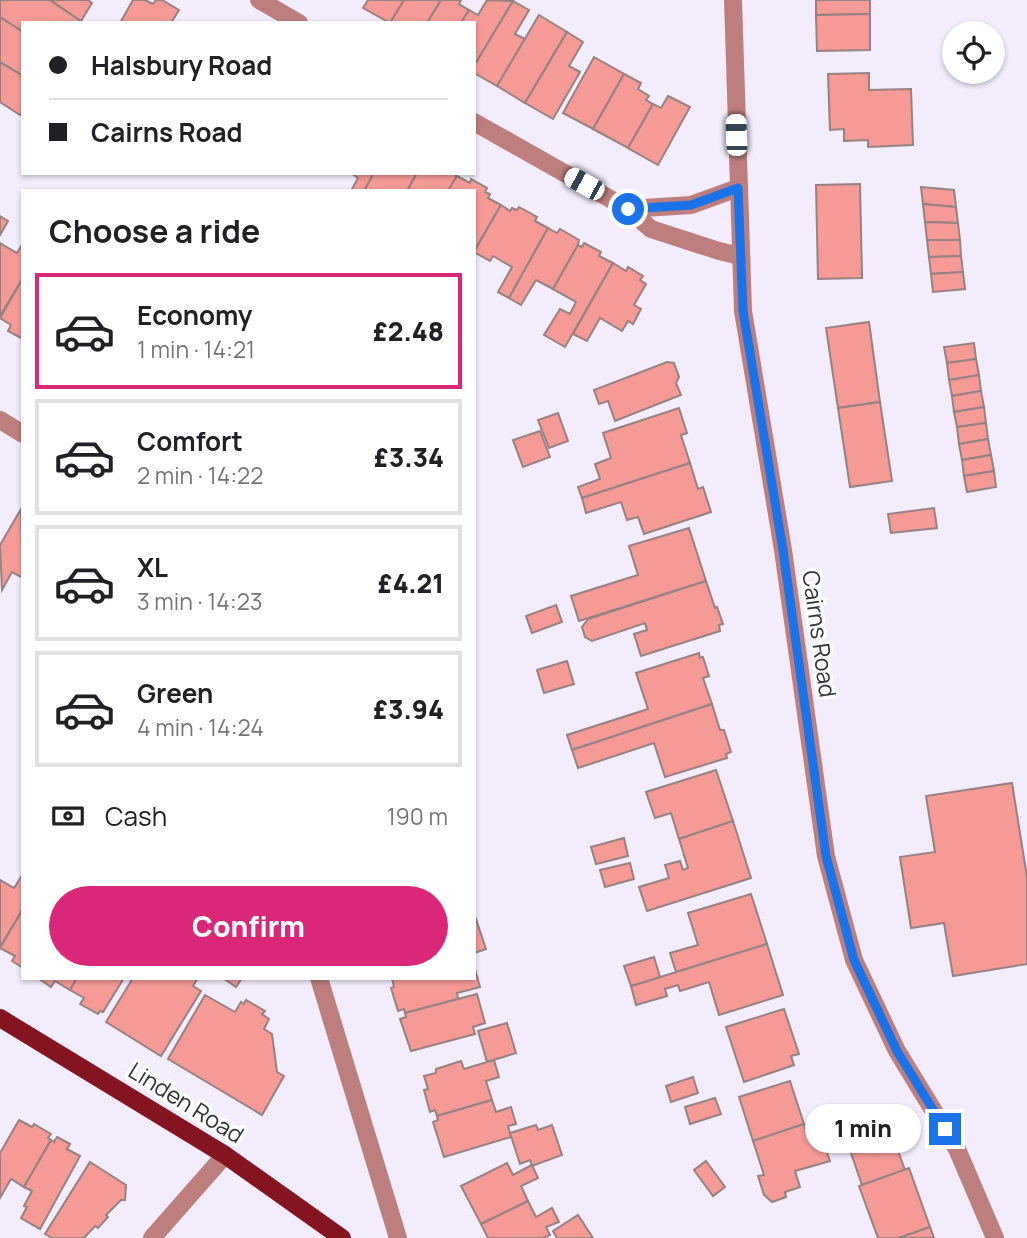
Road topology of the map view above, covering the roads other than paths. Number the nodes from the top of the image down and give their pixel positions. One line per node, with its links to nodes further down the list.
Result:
1 (259, 0): 3 (street)
2 (733, 0): 5 (street, Cairns Road)
3 (296, 21)
4 (476, 123): 6 (street)
5 (738, 188): 6 (street); 7 (street, Cairns Road)
6 (628, 209): 7 (street)
7 (740, 256): 16 (street, Cairns Road)
8 (0, 420): 9 (street)
9 (21, 433)
10 (320, 980): 15 (street)
11 (0, 1018): 12 (main road, Linden Road)
12 (225, 1154): 13 (street); 14 (main road, Linden Road)
13 (152, 1238)
14 (342, 1238)
15 (398, 1238)
16 (995, 1238)

